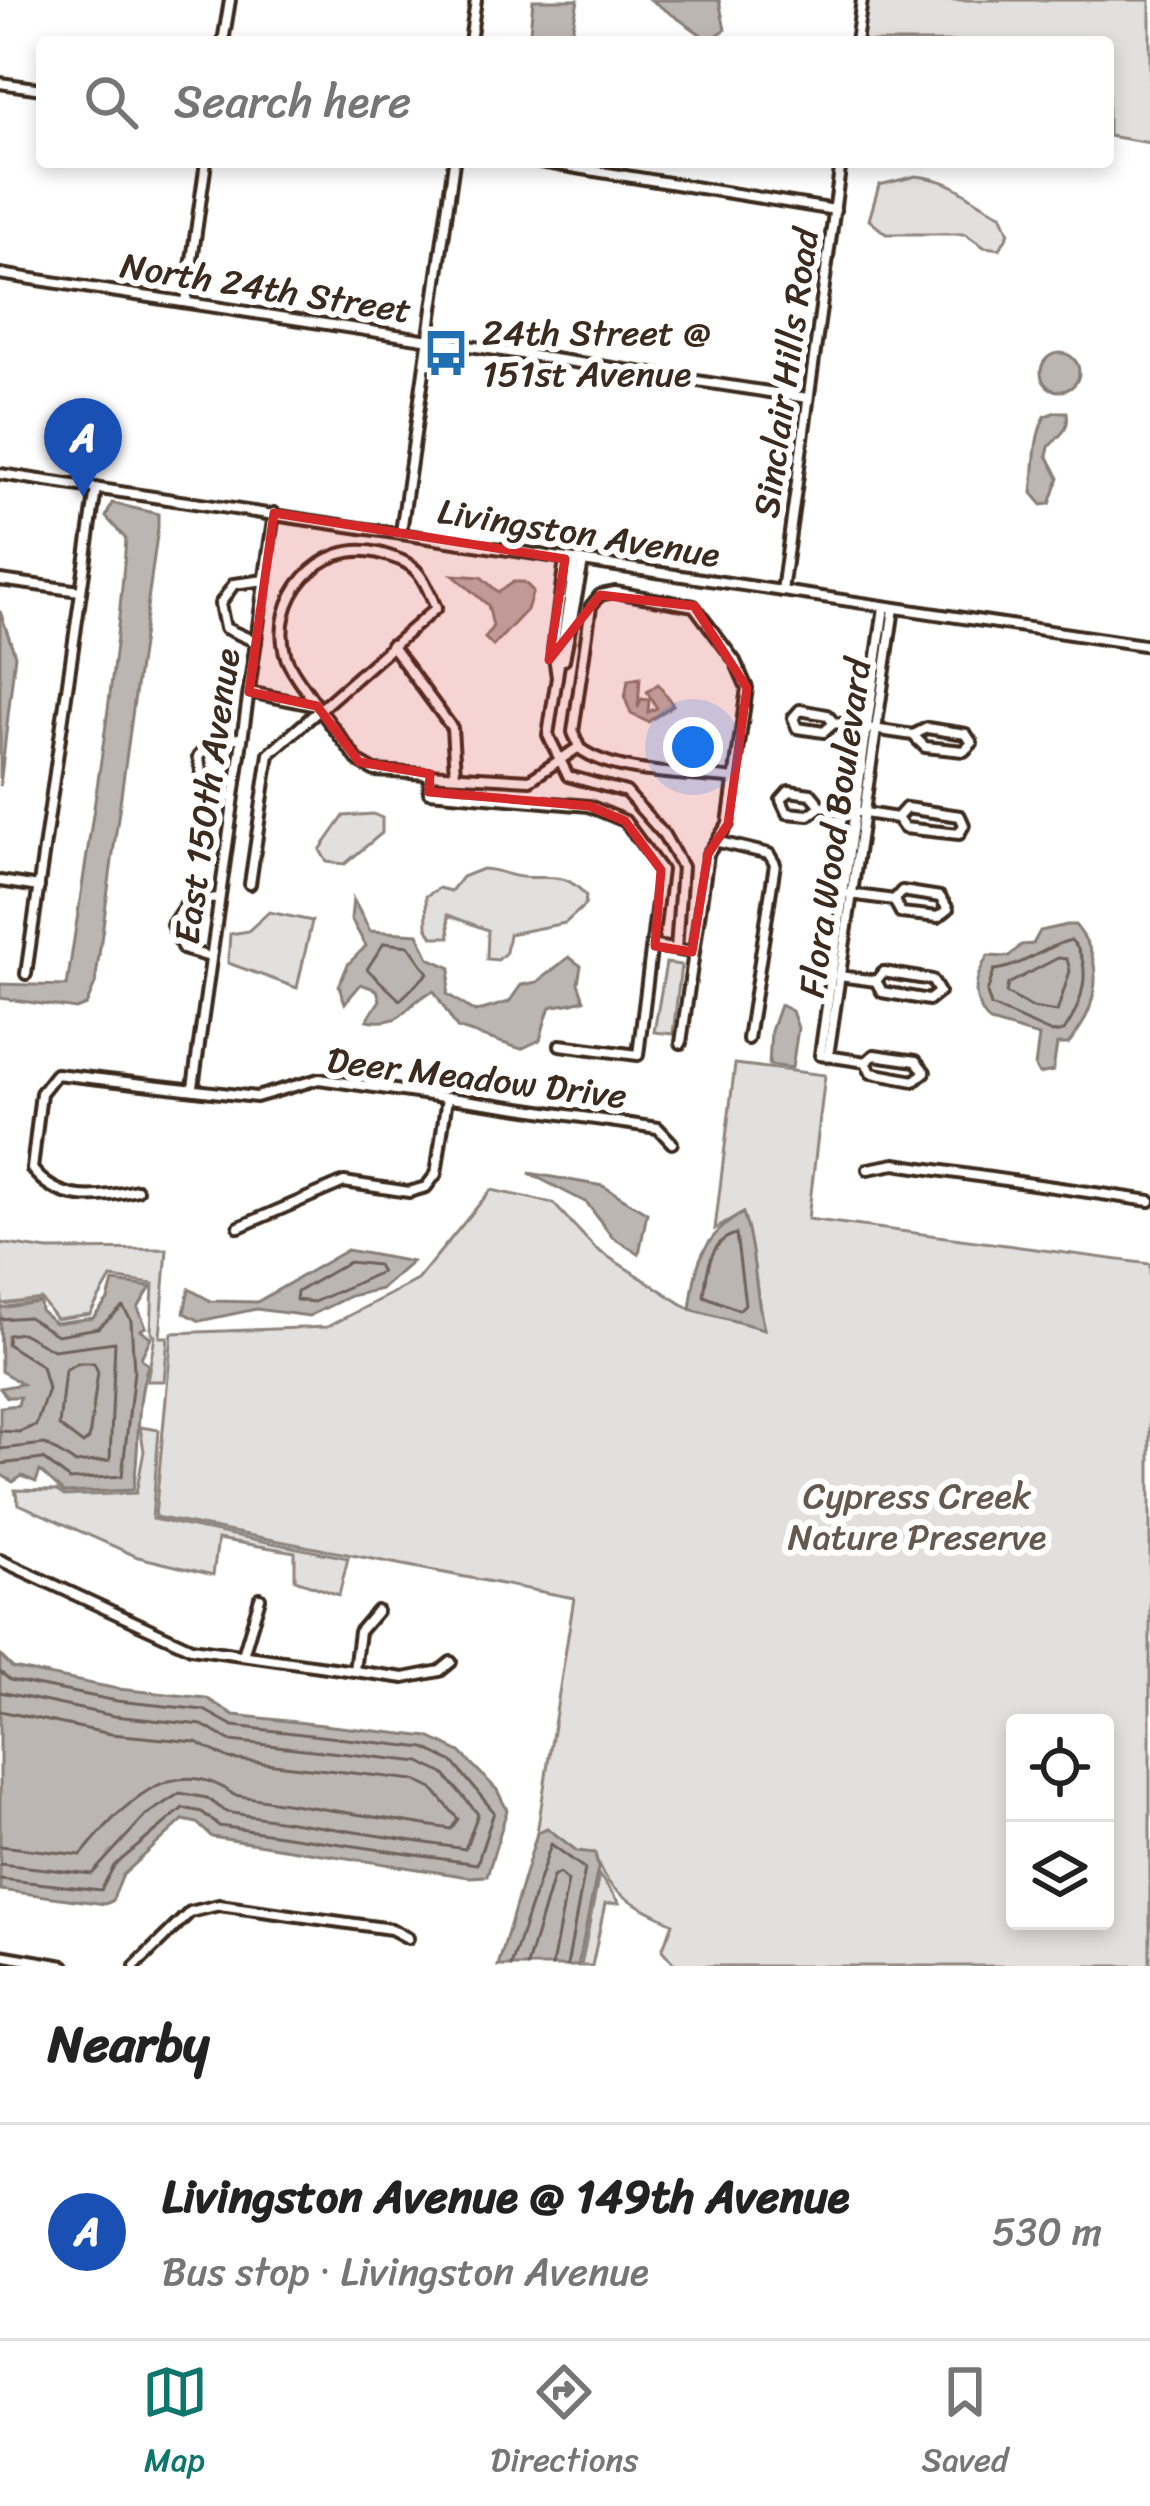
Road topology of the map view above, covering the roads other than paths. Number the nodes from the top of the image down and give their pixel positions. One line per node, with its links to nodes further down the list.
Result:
1 (230, 0): 4 (street)
2 (476, 0): 5 (street)
3 (862, 0): 6 (street)
4 (225, 36)
5 (471, 36)
6 (857, 36)
7 (0, 83): 8 (street)
8 (36, 88)
9 (205, 168): 15 (street)
10 (453, 168): 16 (street)
11 (577, 168): 13 (street)
12 (840, 168): 13 (street, Sinclair Hills Road)
13 (835, 210): 17 (street, Sinclair Hills Road)
14 (0, 274): 15 (street, North 24th Street)
15 (186, 302): 16 (street, North 24th Street)
16 (430, 340): 17 (street, North 24th Street); 21 (street)
17 (808, 398): 26 (street, Sinclair Hills Road)
18 (0, 474): 19 (street, Livingston Avenue)
19 (96, 488): 20 (street, Livingston Avenue); 25 (street)
20 (274, 513): 21 (street, Livingston Avenue); 24 (street, East 150th Avenue)
21 (401, 532): 22 (street, Livingston Avenue)
22 (574, 560): 26 (street, Livingston Avenue); 31 (street); 31 (street)
23 (0, 580): 25 (street)
24 (265, 580): 28 (street, East 150th Avenue); 28 (street)
25 (80, 591): 50 (street)
26 (782, 591): 27 (street, Livingston Avenue)
27 (889, 607): 30 (street, Livingston Avenue); 35 (street, Flora Wood Boulevard)
28 (256, 642): 32 (street, East 150th Avenue)
29 (391, 645): 33 (street); 33 (street); 41 (street)
30 (1150, 646)
31 (557, 679): 39 (street)
32 (249, 692): 33 (street); 37 (street, East 150th Avenue)
33 (317, 706): 40 (street); 49 (street)
34 (835, 723): 34 (street); 35 (street)
35 (870, 728): 36 (street); 45 (street, Flora Wood Boulevard)
36 (913, 735): 36 (street)
37 (242, 738): 43 (street, East 150th Avenue); 43 (street)
38 (579, 747): 39 (street); 42 (street); 42 (street)
39 (558, 763): 41 (street); 55 (street)
40 (430, 774): 41 (street); 54 (street)
41 (455, 774)
42 (735, 779): 47 (street)
43 (232, 798): 52 (street, East 150th Avenue)
44 (821, 806): 44 (street); 45 (street)
45 (858, 810): 46 (street); 51 (street, Flora Wood Boulevard)
46 (897, 818): 46 (street)
47 (719, 842): 56 (street); 61 (street)
48 (0, 880): 50 (street)
49 (250, 884)
50 (39, 887): 58 (street)
51 (848, 894): 53 (street); 59 (street, Flora Wood Boulevard)
52 (219, 898): 57 (street, East 150th Avenue); 57 (street)
53 (894, 900): 53 (street)
54 (655, 946): 55 (street); 63 (street)
55 (676, 950): 56 (street)
56 (692, 952): 62 (street)
57 (210, 957): 65 (street, East 150th Avenue)
58 (26, 974)
59 (836, 975): 60 (street); 64 (street, Flora Wood Boulevard)
60 (876, 980): 60 (street)
61 (748, 1039)
62 (681, 1043)
63 (560, 1045)
64 (866, 1062): 64 (street)
65 (193, 1087): 66 (street, Deer Meadow Drive); 69 (street, Deer Meadow Drive)
66 (447, 1098): 67 (street, Deer Meadow Drive); 71 (street)
67 (672, 1143)
68 (868, 1168): 70 (street)
69 (137, 1190)
70 (1150, 1202)
71 (239, 1227)
72 (0, 1560): 75 (street)
73 (260, 1598): 75 (street)
74 (377, 1611): 77 (street)
75 (243, 1655): 77 (street)
76 (451, 1661): 77 (street)
77 (354, 1670)
78 (408, 1938): 81 (street)
79 (0, 1955): 80 (street)
80 (64, 1966)
81 (135, 1966)

